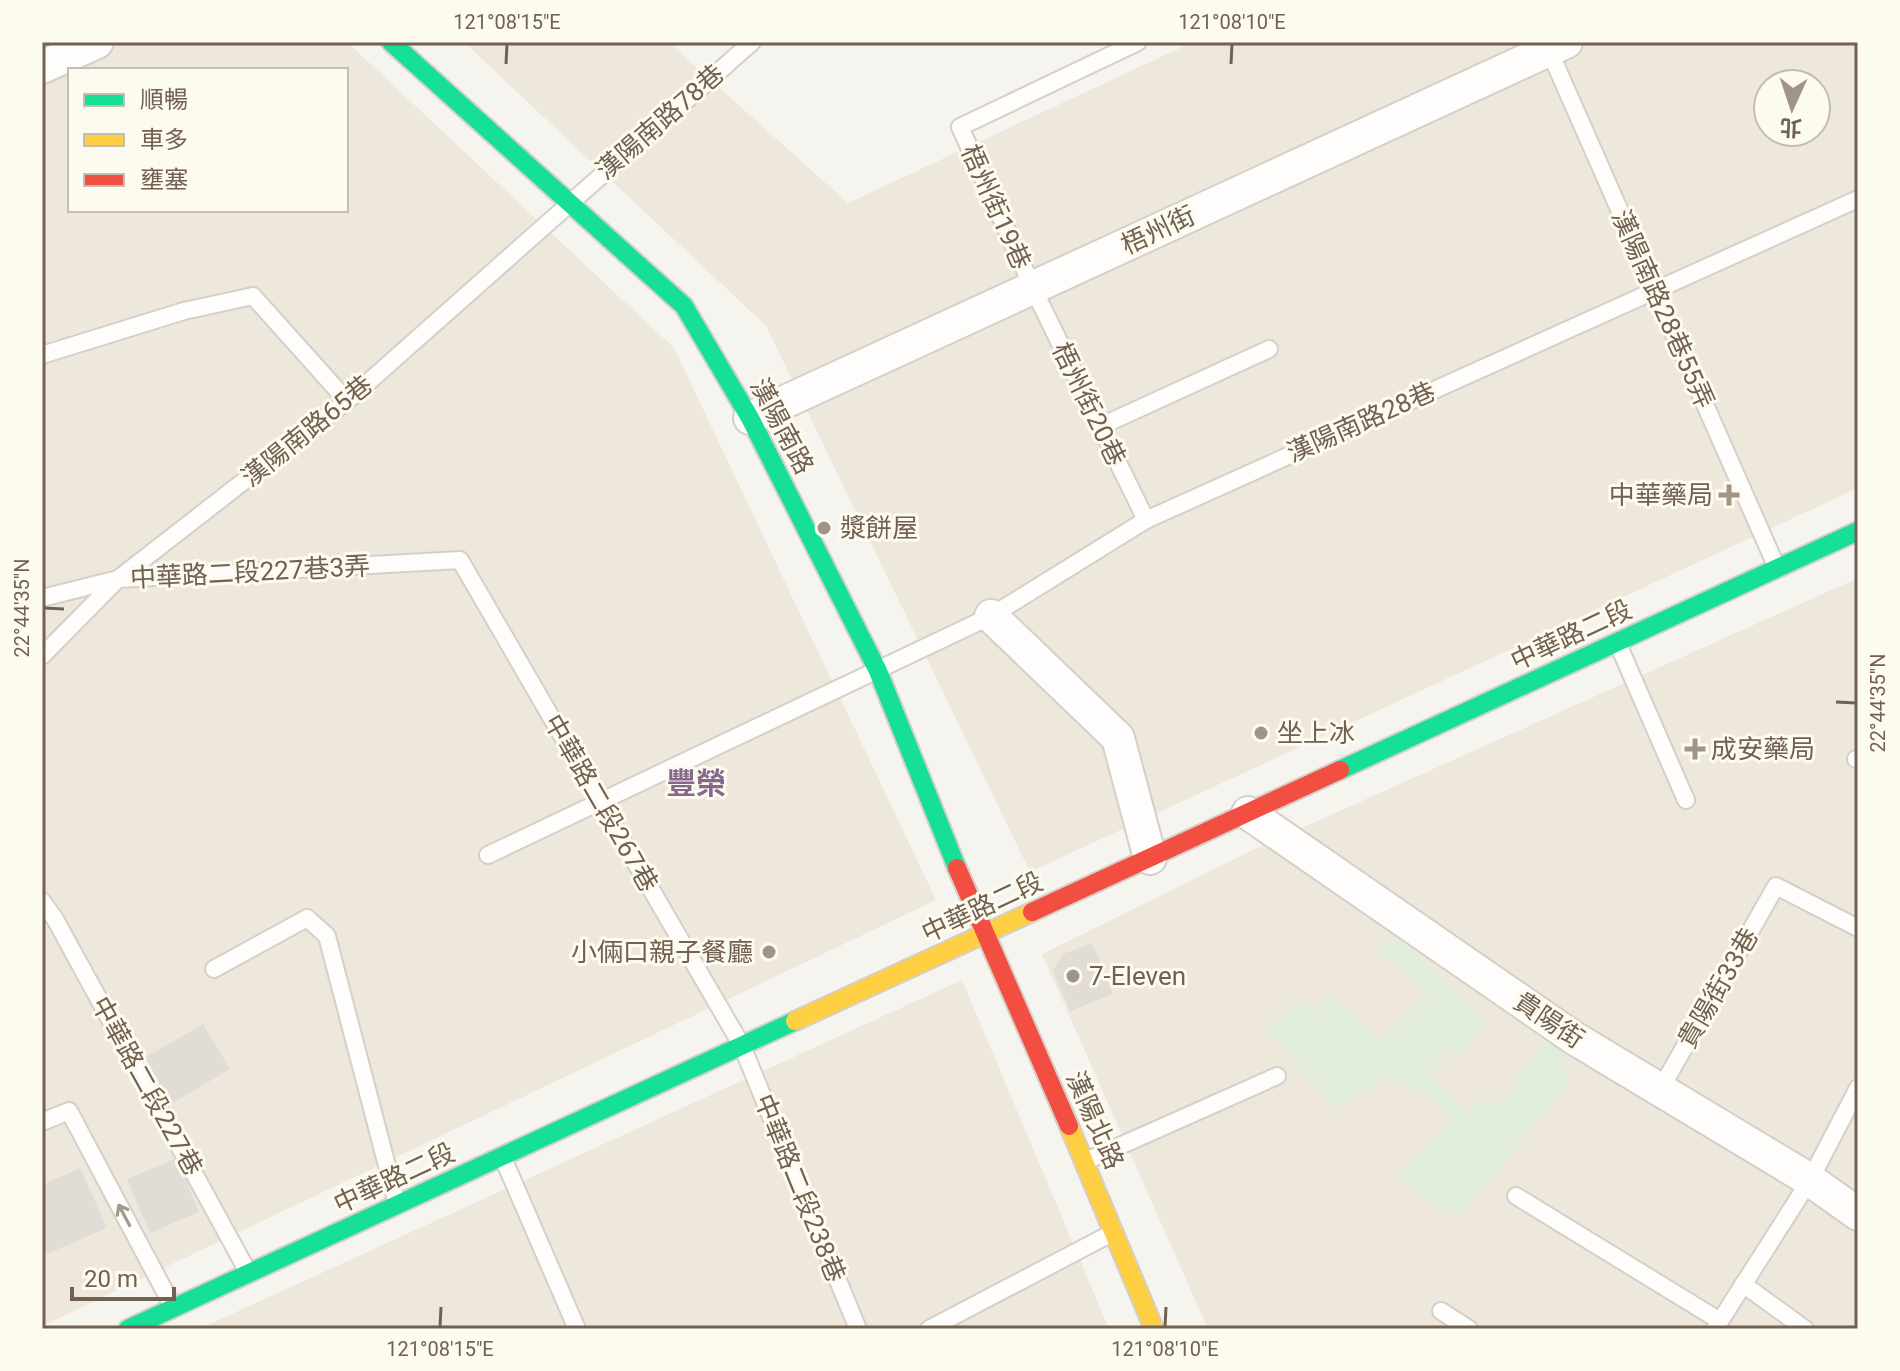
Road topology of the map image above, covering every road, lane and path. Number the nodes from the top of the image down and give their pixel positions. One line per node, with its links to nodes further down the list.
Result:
1 (97, 42): 6 (street)
2 (391, 42): 8 (street, 漢陽南路)
3 (752, 42): 8 (lane, 漢陽南路78巷)
4 (1138, 42): 9 (lane, 梧州街19巷)
5 (1558, 46): 9 (street, 梧州街); 10 (lane, 漢陽南路28巷55弄)
6 (42, 67)
7 (1858, 199): 10 (lane, 漢陽南路28巷)
8 (569, 202): 13 (lane, 漢陽南路65巷); 14 (street, 漢陽南路)
9 (1033, 288): 14 (street, 梧州街); 15 (lane, 梧州街20巷)
10 (1654, 290): 16 (lane, 漢陽南路28巷); 19 (lane, 漢陽南路28巷55弄)
11 (1269, 349): 15 (lane)
12 (42, 355): 13 (lane)
13 (347, 401): 20 (lane, 漢陽南路65巷)
14 (750, 418): 25 (street, 漢陽南路)
15 (1101, 426): 16 (lane, 梧州街20巷)
16 (1146, 520): 22 (lane, 漢陽南路28巷)
17 (1858, 531): 19 (street, 中華路二段)
18 (460, 560): 20 (lane, 中華路二段227巷3弄); 27 (lane, 中華路二段267巷)
19 (1777, 569): 23 (street, 中華路二段)
20 (118, 579): 21 (lane, 中華路二段227巷3弄); 24 (lane, 漢陽南路65巷)
21 (42, 598)
22 (991, 616): 25 (lane, 漢陽南路28巷); 30 (street)
23 (1618, 642): 26 (lane); 28 (street, 中華路二段)
24 (42, 656)
25 (878, 671): 27 (lane, 漢陽南路28巷); 33 (street, 漢陽南路)
26 (1686, 800)
27 (601, 802): 29 (lane, 漢陽南路28巷); 35 (lane, 中華路二段267巷)
28 (1248, 813): 30 (street, 中華路二段); 38 (street, 貴陽街)
29 (488, 855)
30 (1150, 858): 33 (street, 中華路二段)
31 (42, 901): 47 (lane, 中華路二段227巷)
32 (1858, 928): 38 (lane, 貴陽街33巷)
33 (984, 935): 35 (street, 中華路二段); 41 (street, 漢陽北路)
34 (214, 969): 44 (lane)
35 (742, 1046): 40 (street, 中華路二段); 54 (lane, 中華路二段238巷)
36 (1277, 1076): 41 (lane)
37 (1858, 1088): 42 (lane)
38 (1660, 1090): 42 (street, 貴陽街)
39 (42, 1122): 49 (lane, one-way to 39)
40 (503, 1157): 44 (street, 中華路二段); 53 (lane)
41 (1084, 1162): 46 (street, 漢陽北路)
42 (1810, 1180): 45 (street, 貴陽街); 48 (lane)
43 (1516, 1196): 51 (lane)
44 (398, 1205): 47 (street, 中華路二段)
45 (1858, 1214)
46 (1115, 1231): 55 (lane); 56 (street, 漢陽北路)
47 (249, 1273): 49 (street, 中華路二段)
48 (1743, 1284): 51 (lane); 58 (lane)
49 (173, 1308): 52 (street, 中華路二段)
50 (1441, 1311): 57 (lane)
51 (1717, 1325)
52 (128, 1329)
53 (577, 1329)
54 (858, 1329)
55 (929, 1329)
56 (1154, 1329)
57 (1469, 1329)
58 (1805, 1329)

